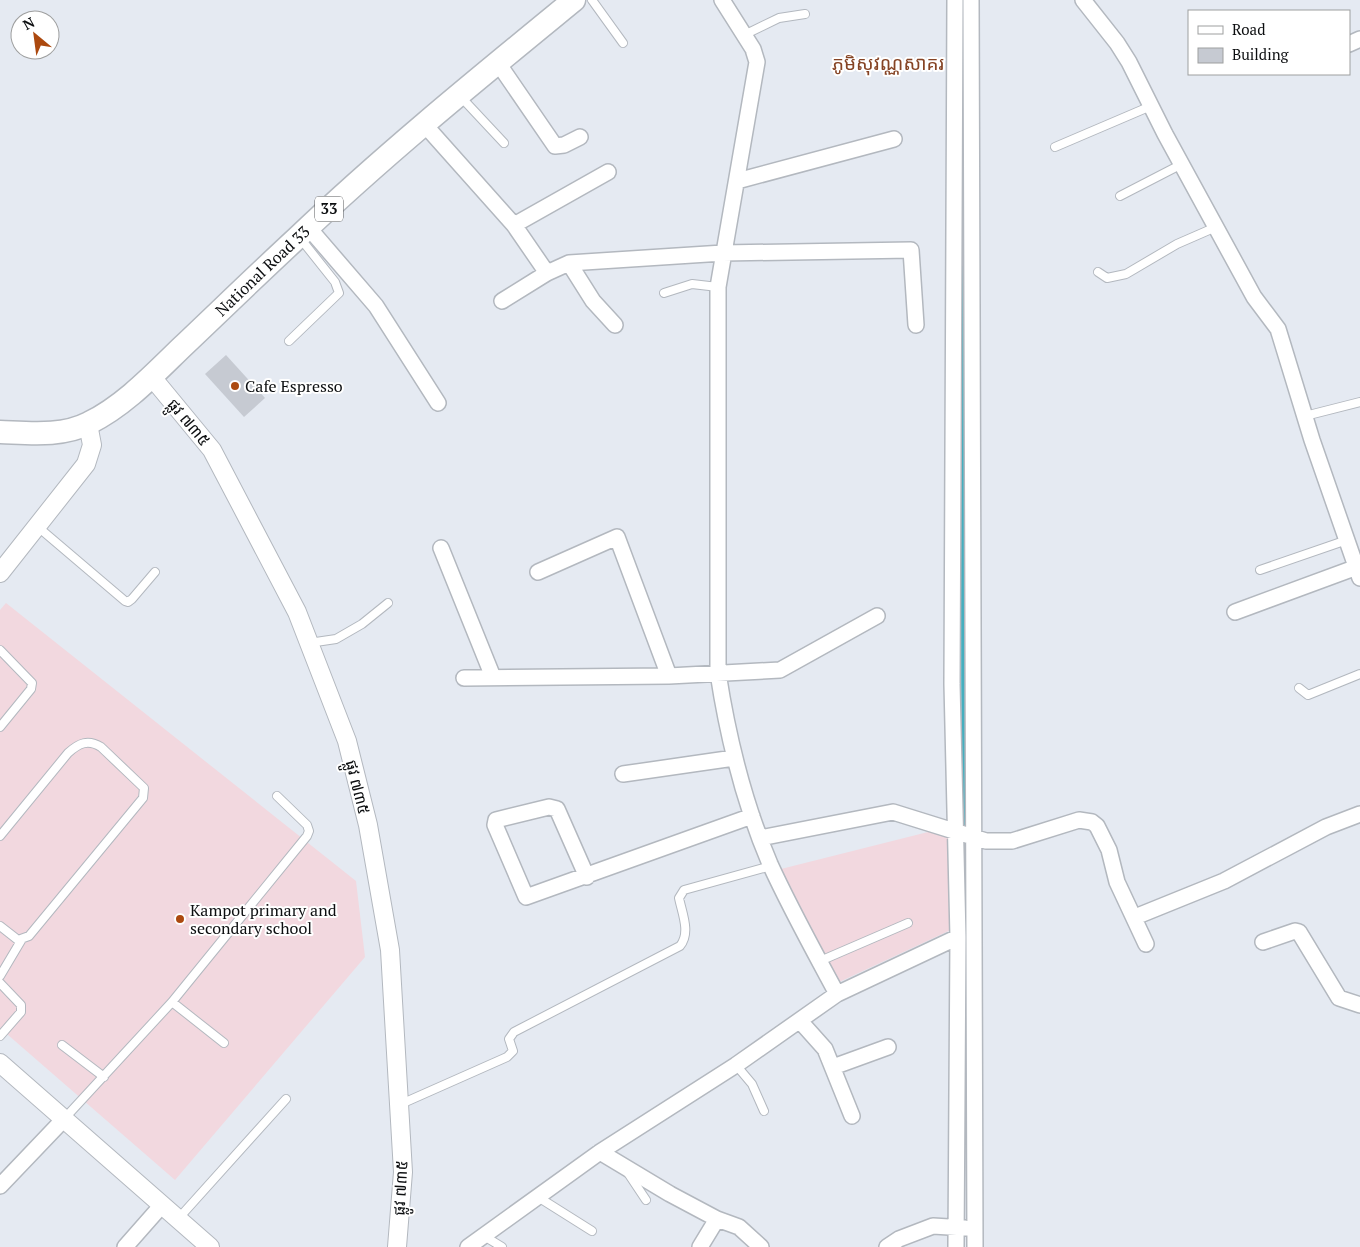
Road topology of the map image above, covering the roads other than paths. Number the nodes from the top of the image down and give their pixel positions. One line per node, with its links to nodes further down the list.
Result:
1 (574, 0): 10 (main road, National Road 33 / 33)
2 (592, 0): 9 (lane)
3 (722, 0): 8 (street)
4 (955, 0): 66 (street)
5 (971, 0): 69 (street)
6 (1083, 0): 12 (street)
7 (805, 14): 8 (lane)
8 (744, 35): 20 (street)
9 (623, 43)
10 (498, 63): 11 (main road, National Road 33 / 33); 14 (street)
11 (459, 94): 13 (main road, National Road 33 / 33); 16 (lane)
12 (1151, 106): 17 (lane); 18 (street)
13 (424, 124): 22 (street); 24 (main road, National Road 33 / 33)
14 (580, 137)
15 (894, 139): 20 (street)
16 (504, 142)
17 (1055, 148)
18 (1182, 164): 21 (lane); 23 (street)
19 (608, 172): 22 (street)
20 (737, 181): 25 (street)
21 (1120, 196)
22 (514, 225): 28 (street)
23 (1216, 227): 27 (lane); 38 (street)
24 (303, 232): 34 (lane); 35 (main road, National Road 33 / 33); 37 (street)
25 (723, 253): 26 (street); 29 (street); 33 (street)
26 (570, 263): 28 (street); 32 (street)
27 (1098, 272)
28 (547, 273): 31 (street)
29 (718, 287): 30 (lane); 54 (street)
30 (664, 293)
31 (502, 300)
32 (615, 325)
33 (916, 325)
34 (289, 341)
35 (151, 376): 39 (main road, National Road 33 / 33); 52 (street, ផ្លូវ ៧៣៥)
36 (1360, 402): 38 (lane)
37 (438, 403)
38 (1305, 416): 42 (street)
39 (88, 424): 40 (main road, National Road 33); 41 (street)
40 (0, 432)
41 (38, 527): 45 (lane); 48 (street)
42 (1348, 540): 44 (lane); 47 (street)
43 (441, 548): 57 (street)
44 (1260, 570)
45 (155, 572)
46 (538, 572): 56 (street)
47 (1359, 572): 50 (street)
48 (0, 573)
49 (388, 603): 52 (lane)
50 (1235, 612)
51 (876, 616): 54 (street)
52 (309, 643): 95 (street, ផ្លូវ ៧៣៥)
53 (0, 650): 60 (lane)
54 (718, 673): 56 (street); 61 (street)
55 (1360, 674): 59 (lane)
56 (670, 676): 57 (street)
57 (493, 677): 58 (street)
58 (464, 678)
59 (1299, 688)
60 (0, 727)
61 (734, 758): 62 (street); 65 (street)
62 (623, 774)
63 (277, 796): 83 (lane)
64 (1360, 814): 72 (street)
65 (752, 816): 68 (street); 71 (street)
66 (956, 831): 68 (street); 69 (street); 75 (street)
67 (1, 832): 76 (lane)
68 (760, 838): 70 (street)
69 (975, 839): 72 (street); 108 (street)
70 (771, 866): 79 (street); 95 (lane)
71 (587, 877): 71 (street)
72 (1135, 917): 78 (street)
73 (908, 923): 79 (lane)
74 (0, 926): 76 (lane)
75 (958, 937): 82 (street); 107 (street)
76 (22, 940): 80 (lane)
77 (1263, 942): 84 (street)
78 (1146, 944)
79 (820, 961): 82 (street)
80 (0, 976)
81 (0, 983): 86 (lane)
82 (837, 994): 85 (street)
83 (172, 1002): 87 (lane); 93 (lane)
84 (1360, 1004)
85 (800, 1021): 91 (street); 92 (street)
86 (0, 1036)
87 (224, 1043)
88 (62, 1045): 93 (lane)
89 (888, 1047): 92 (street)
90 (0, 1063): 98 (street)
91 (736, 1065): 96 (lane); 99 (street)
92 (833, 1067): 97 (street)
93 (104, 1078): 98 (lane)
94 (286, 1099): 105 (lane)
95 (401, 1104): 113 (street, ផ្លូវ ៧៣៥)
96 (764, 1111)
97 (852, 1116)
98 (64, 1119): 101 (street); 104 (street)
99 (600, 1152): 100 (street); 102 (street)
100 (629, 1168): 103 (lane); 106 (street)
101 (0, 1186)
102 (538, 1198): 109 (lane); 110 (street)
103 (646, 1200)
104 (162, 1205): 105 (street); 111 (street)
105 (178, 1219): 112 (street)
106 (717, 1219): 116 (street); 117 (street)
107 (956, 1227): 108 (street); 118 (street); 119 (street)
108 (976, 1229): 120 (street)
109 (592, 1231)
110 (484, 1236): 114 (street); 115 (lane)
111 (125, 1247)
112 (210, 1247)
113 (397, 1247)
114 (468, 1247)
115 (502, 1247)
116 (700, 1247)
117 (762, 1247)
118 (886, 1247)
119 (956, 1247)
120 (975, 1247)

